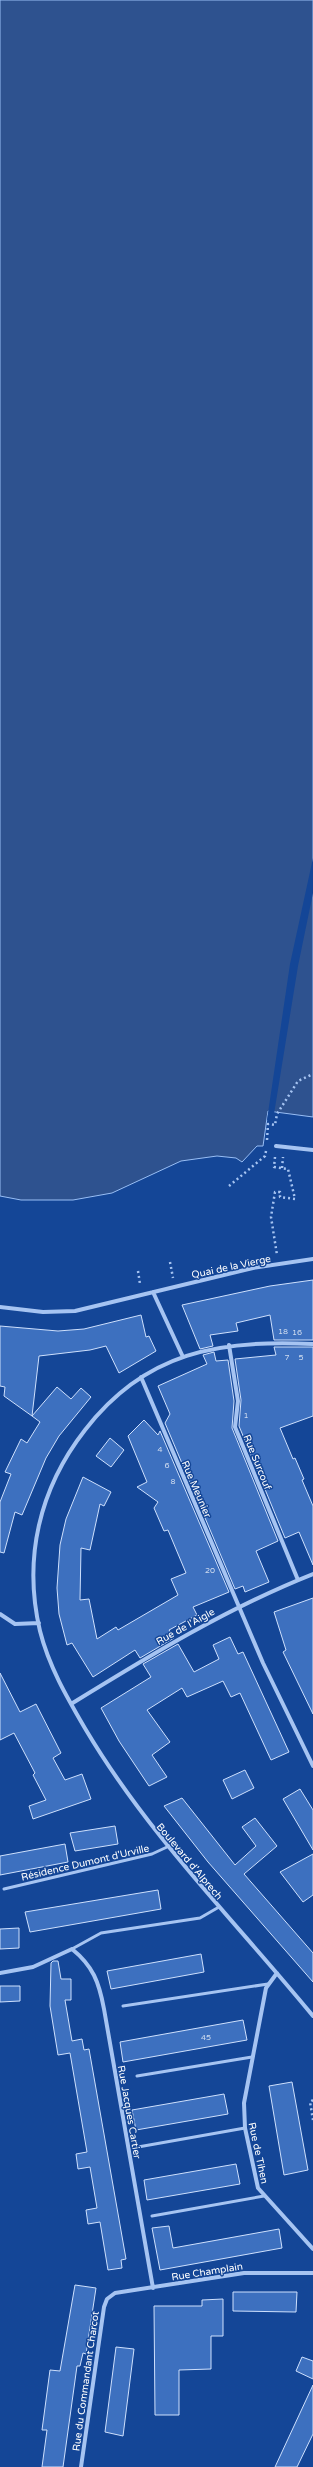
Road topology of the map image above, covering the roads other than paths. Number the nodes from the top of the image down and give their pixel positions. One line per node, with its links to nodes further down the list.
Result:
1 (276, 1146): 2 (street)
2 (313, 1150)
3 (313, 1259): 4 (street, Quai de la Vierge)
4 (153, 1292): 5 (street, Quai de la Vierge); 8 (street)
5 (0, 1307)
6 (229, 1344): 7 (street, Boulevard d'Alprech); 8 (street, Boulevard d'Alprech); 11 (street, Rue Surcouf)
7 (313, 1344)
8 (183, 1357): 9 (street, Boulevard d'Alprech)
9 (141, 1377): 12 (street, Rue Meunier); 14 (street, Boulevard d'Alprech)
10 (313, 1574): 11 (street, Rue de l'Aigle)
11 (298, 1580): 12 (street, Rue de l'Aigle)
12 (239, 1607): 15 (street, Rue de l'Aigle); 16 (street, Rue Meunier)
13 (0, 1614): 14 (street)
14 (39, 1623): 15 (street, Boulevard d'Alprech)
15 (71, 1704): 17 (street, Boulevard d'Alprech)
16 (313, 1766)
17 (167, 1847): 18 (lane, Résidence Dumont d'Urville); 19 (street, Boulevard d'Alprech)
18 (4, 1889)
19 (219, 1907): 20 (lane); 21 (street, Boulevard d'Alprech)
20 (72, 1949): 22 (street); 34 (street, Rue Jacques Cartier)
21 (277, 1972): 23 (street, Rue de Tihen); 25 (street, Boulevard d'Alprech)
22 (0, 1973)
23 (268, 1984): 24 (lane); 26 (street, Rue de Tihen)
24 (124, 2006)
25 (313, 2016)
26 (252, 2057): 27 (lane); 28 (street, Rue de Tihen)
27 (137, 2076)
28 (244, 2128): 29 (lane); 30 (street, Rue de Tihen)
29 (138, 2148)
30 (264, 2196): 31 (lane); 32 (street, Rue de Tihen)
31 (152, 2216)
32 (313, 2249)
33 (313, 2273): 34 (street, Rue Champlain)
34 (152, 2288): 35 (street, Rue Champlain)
35 (107, 2299): 36 (street, Rue du Commandant Charcot)
36 (81, 2467)

